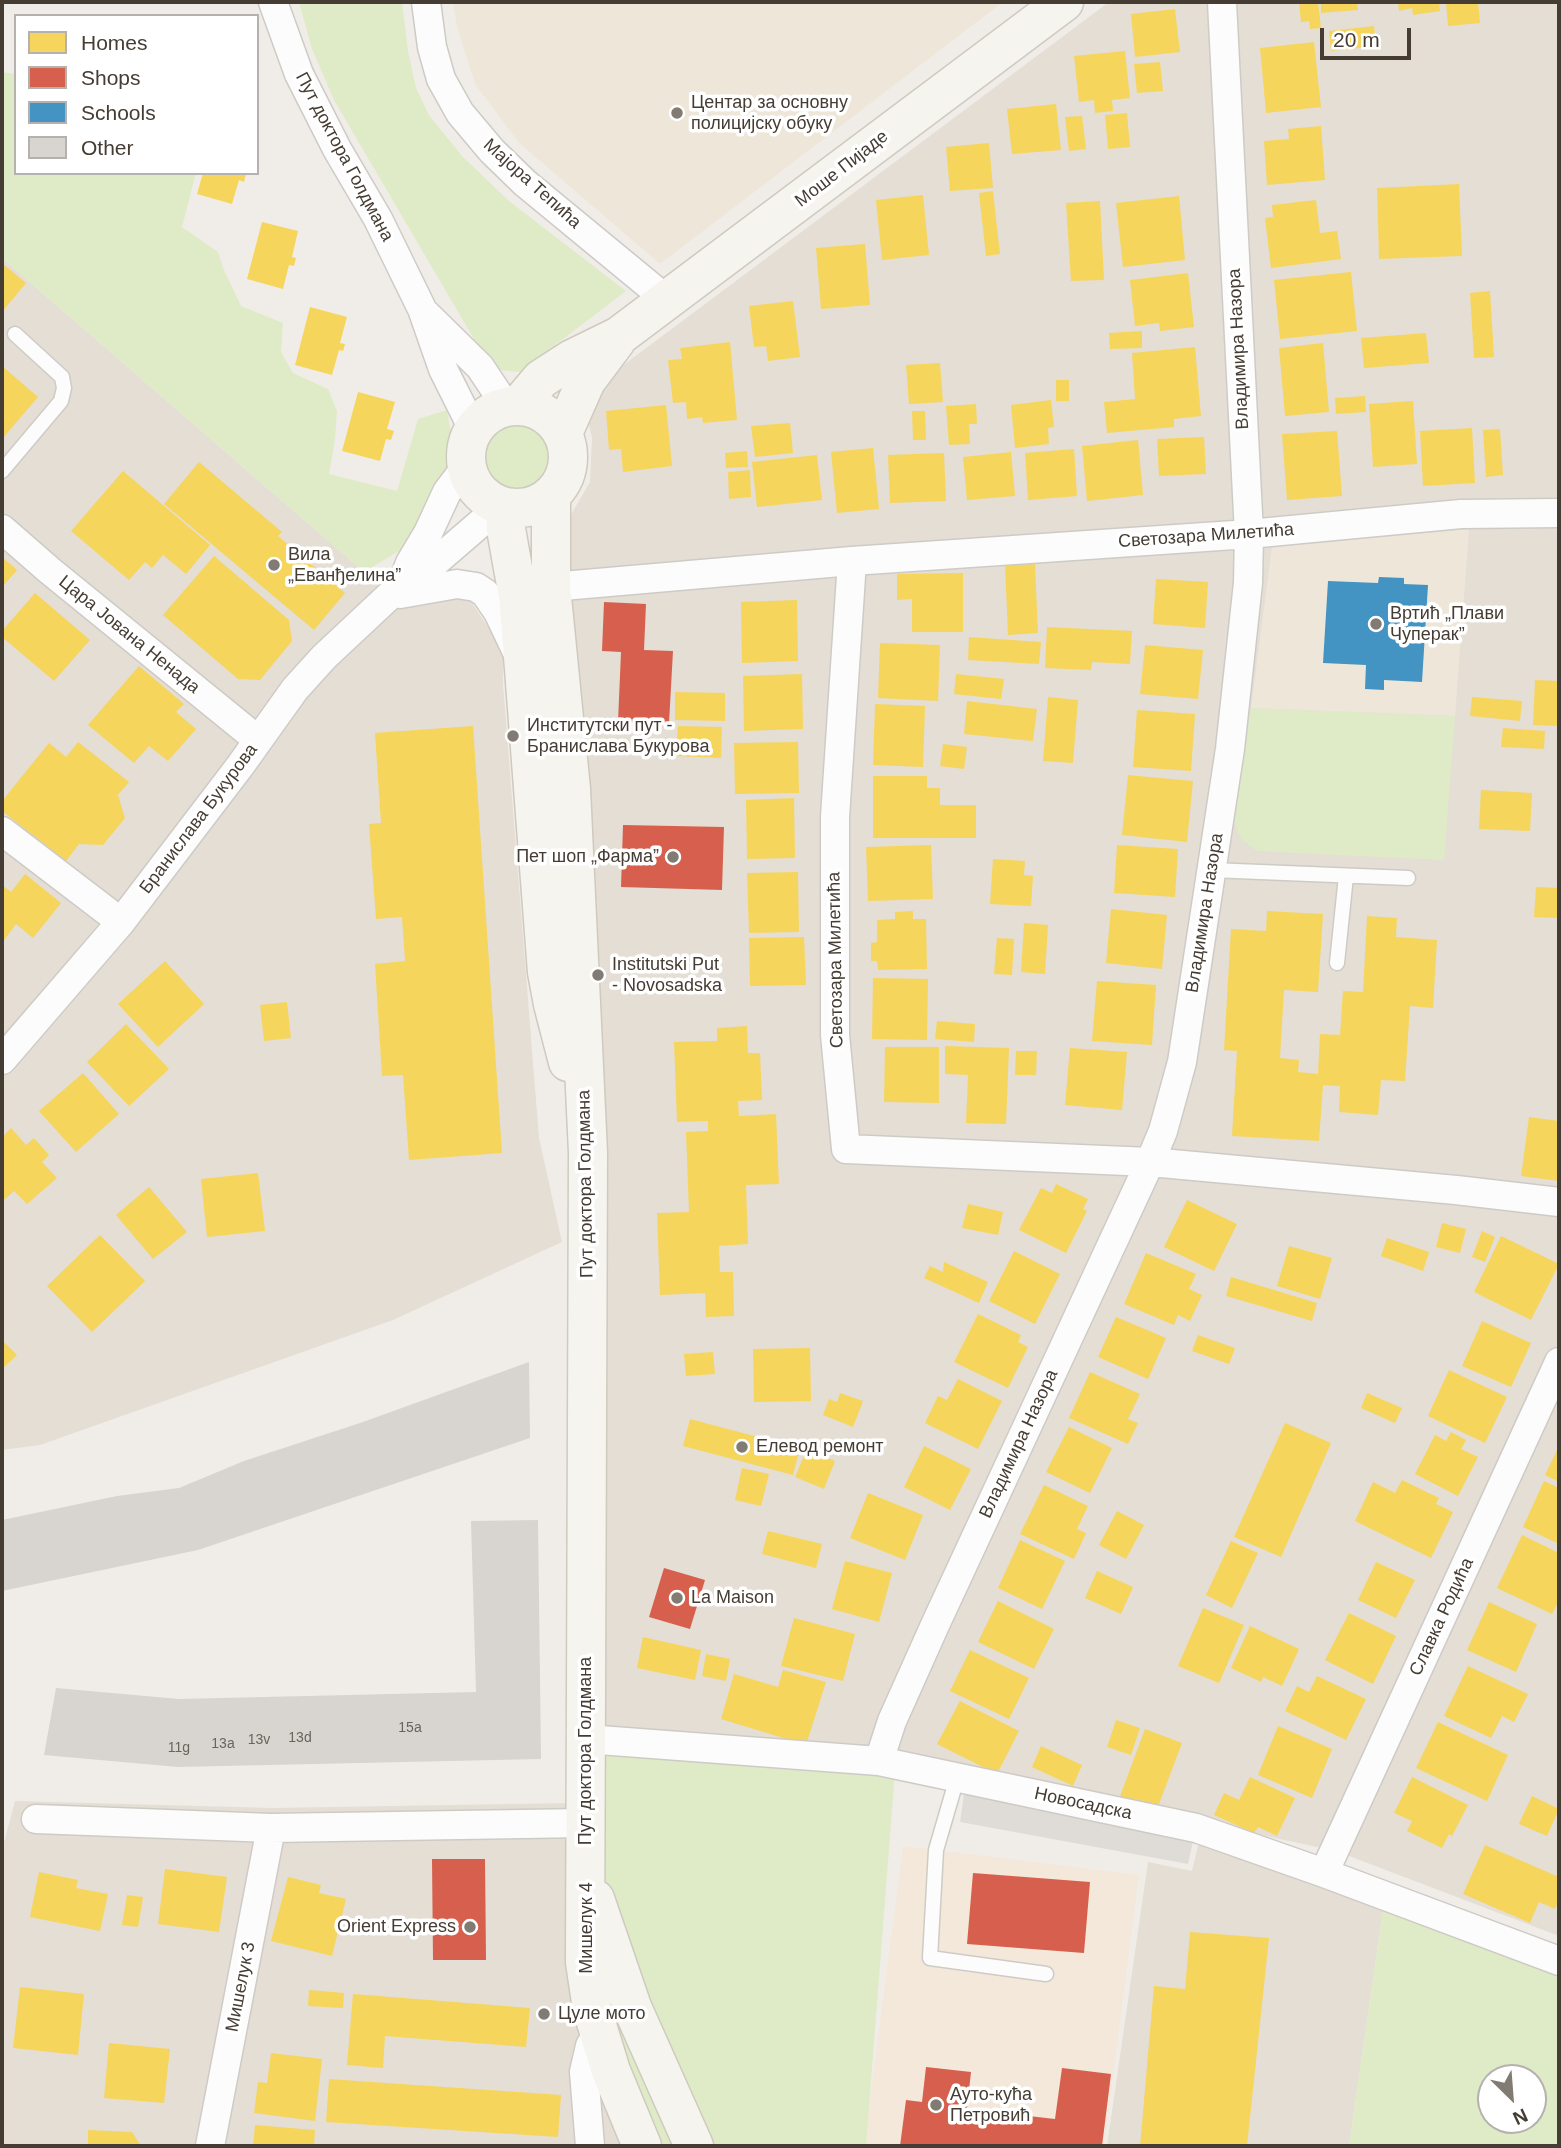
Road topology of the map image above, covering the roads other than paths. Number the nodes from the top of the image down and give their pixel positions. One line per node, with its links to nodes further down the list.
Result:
1 (273, 2): 6 (street, Пут доктора Голдмана)
2 (426, 2): 5 (street, Мајора Тепића)
3 (1063, 2): 5 (street, Моше Пијаде)
4 (1222, 2): 18 (street, Владимира Назора)
5 (667, 300): 8 (street, Моше Пијаде)
6 (422, 309): 9 (street, Пут доктора Голдмана); 10 (street, Пут доктора Голдмана)
7 (15, 334): 13 (lane)
8 (620, 336): 9 (street, Моше Пијаде); 11 (street, Моше Пијаде)
9 (512, 406): 10 (street); 11 (street)
10 (473, 429): 12 (street)
11 (563, 433): 14 (street)
12 (466, 467): 15 (street); 21 (street, Бранислава Букурова)
13 (2, 471)
14 (551, 496): 15 (street); 20 (street, Пут доктора Голдмана)
15 (501, 505): 21 (street, Бранислава Букурова); 22 (street)
16 (1559, 513): 18 (street, Светозара Милетића)
17 (2, 529): 23 (street, Цара Јована Ненада)
18 (1249, 534): 19 (street, Светозара Милетића); 25 (street, Владимира Назора)
19 (852, 561): 20 (street, Светозара Милетића); 32 (street, Светозара Милетића)
20 (551, 587): 31 (street, Пут доктора Голдмана)
21 (396, 589): 22 (street); 23 (street, Бранислава Букурова)
22 (524, 669): 31 (street)
23 (258, 740): 28 (street, Бранислава Букурова)
24 (2, 831): 28 (street)
25 (1211, 870): 26 (lane); 32 (street, Владимира Назора)
26 (1346, 876): 27 (lane); 29 (lane)
27 (1408, 878)
28 (121, 922): 30 (street, Бранислава Букурова)
29 (1337, 963)
30 (2, 1060)
31 (587, 1124): 35 (street, Пут доктора Голдмана)
32 (1150, 1162): 33 (street); 36 (street, Владимира Назора)
33 (1559, 1202)
34 (1559, 1362): 41 (street, Славка Родића)
35 (586, 1739): 36 (street, Новосадска); 39 (street, Пут доктора Голдмана)
36 (878, 1761): 37 (street, Новосадска)
37 (957, 1778): 41 (street, Новосадска); 44 (lane)
38 (36, 1819): 40 (street)
39 (585, 1823): 40 (street); 42 (street, Пут доктора Голдмана)
40 (271, 1828): 46 (street, Мишелук 3)
41 (1324, 1873): 43 (street, Новосадска)
42 (586, 1874): 45 (street, Мишелук 4); 49 (street)
43 (1559, 1961)
44 (1046, 1974)
45 (598, 2031): 47 (street); 48 (street, Мишелук 4)
46 (210, 2146)
47 (590, 2146)
48 (642, 2146)
49 (694, 2146)

